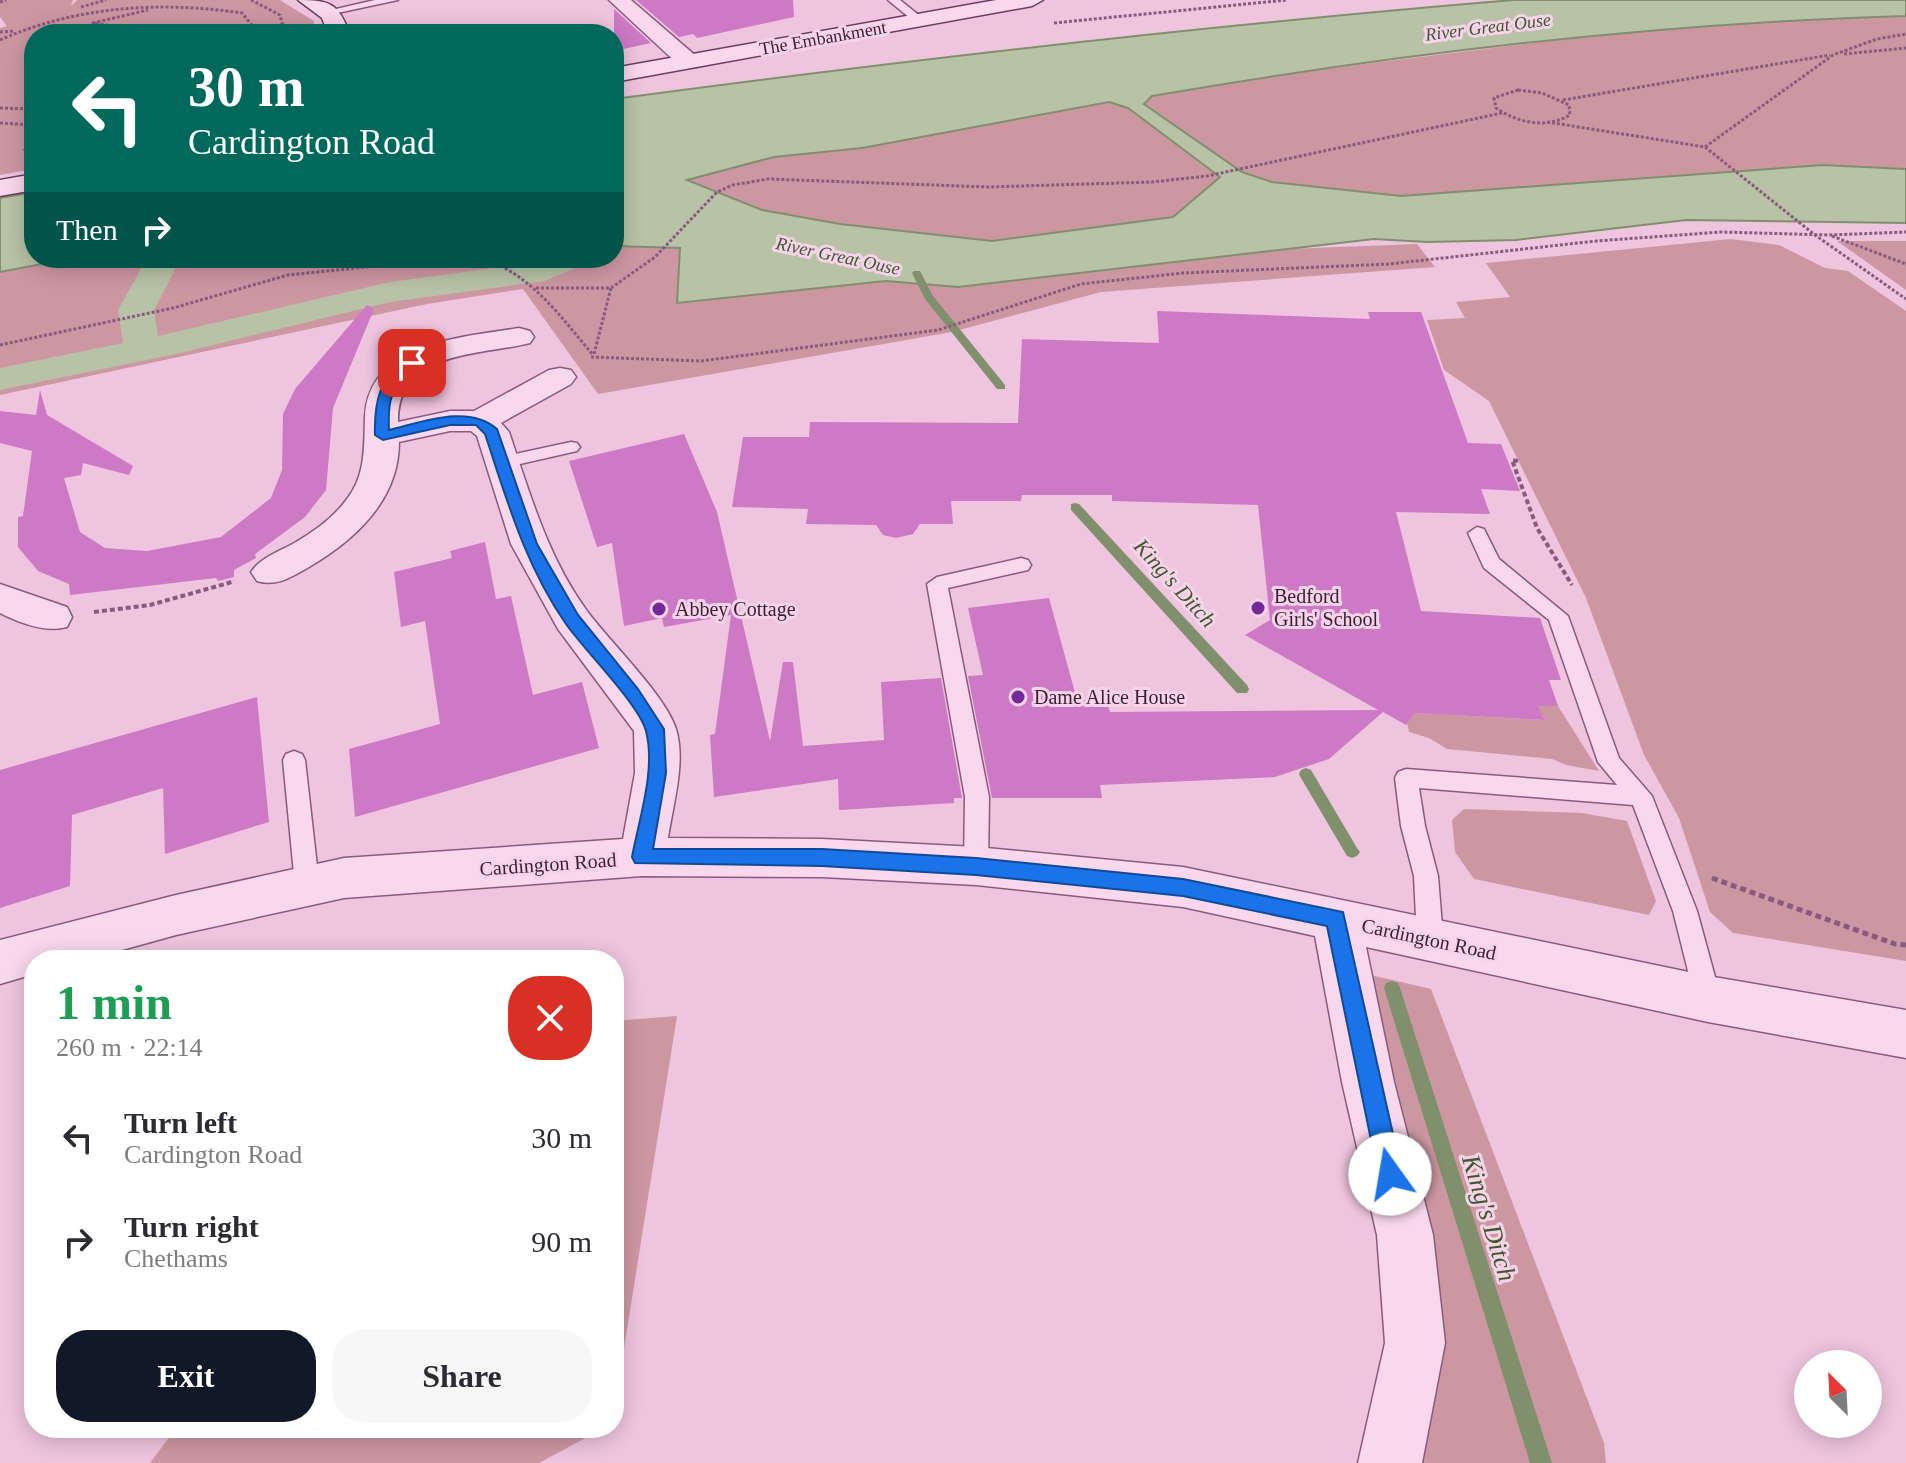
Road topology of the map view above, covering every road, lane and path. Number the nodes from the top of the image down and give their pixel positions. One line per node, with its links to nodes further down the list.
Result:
1 (6, 0): 9 (path)
2 (106, 0): 12 (path)
3 (251, 0): 17 (path)
4 (393, 0): 11 (lane)
5 (619, 0): 27 (street)
6 (893, 0): 13 (lane)
7 (1032, 0): 13 (street, The Embankment)
8 (1287, 0): 19 (path)
9 (0, 2)
10 (168, 5): 14 (path); 15 (path); 16 (path)
11 (319, 6): 18 (street)
12 (81, 7)
13 (920, 21): 27 (street, The Embankment)
14 (48, 24)
15 (100, 24)
16 (251, 24)
17 (282, 24)
18 (332, 24)
19 (1040, 25)
20 (24, 29): 21 (path)
21 (18, 30): 22 (path); 24 (path)
22 (0, 32)
23 (1906, 34): 26 (path)
24 (0, 40)
25 (1906, 48): 26 (path)
26 (1833, 55): 29 (path); 36 (path)
27 (689, 62): 28 (street, The Embankment)
28 (624, 73)
29 (1563, 100): 32 (path); 33 (path)
30 (0, 108): 31 (path)
31 (24, 109)
32 (1502, 113): 33 (path); 46 (path)
33 (1547, 122): 36 (path)
34 (0, 123): 35 (path)
35 (24, 124)
36 (1705, 147): 40 (path)
37 (24, 184): 38 (street)
38 (0, 188)
39 (1906, 232): 41 (path)
40 (1815, 235): 41 (path); 47 (path); 50 (path)
41 (1829, 235): 42 (path)
42 (1906, 264)
43 (357, 268): 49 (path)
44 (508, 268): 45 (path)
45 (536, 288): 46 (path); 50 (path)
46 (611, 288): 50 (path)
47 (1906, 299)
48 (519, 337): 53 (street)
49 (0, 345)
50 (593, 355)
51 (560, 377): 52 (street)
52 (480, 421): 53 (street); 55 (street)
53 (383, 435): 58 (street)
54 (571, 447): 55 (lane)
55 (502, 462): 63 (street)
56 (1477, 533): 62 (lane)
57 (1021, 565): 64 (lane)
58 (270, 572): 60 (path)
59 (0, 597): 60 (street)
60 (53, 617)
61 (294, 760): 66 (lane)
62 (1641, 796): 68 (lane); 73 (lane)
63 (642, 857): 64 (street, Cardington Road); 66 (street, Cardington Road)
64 (976, 866): 67 (street, Cardington Road)
65 (1700, 874): 69 (path)
66 (307, 884): 70 (street, Cardington Road)
67 (1336, 919): 68 (street, Cardington Road); 75 (street)
68 (1430, 939): 73 (street, Cardington Road)
69 (1906, 945)
70 (47, 950)
71 (24, 956): 72 (street, Cardington Road)
72 (0, 962)
73 (1708, 999): 74 (street, Cardington Road)
74 (1906, 1034)
75 (1390, 1463)

